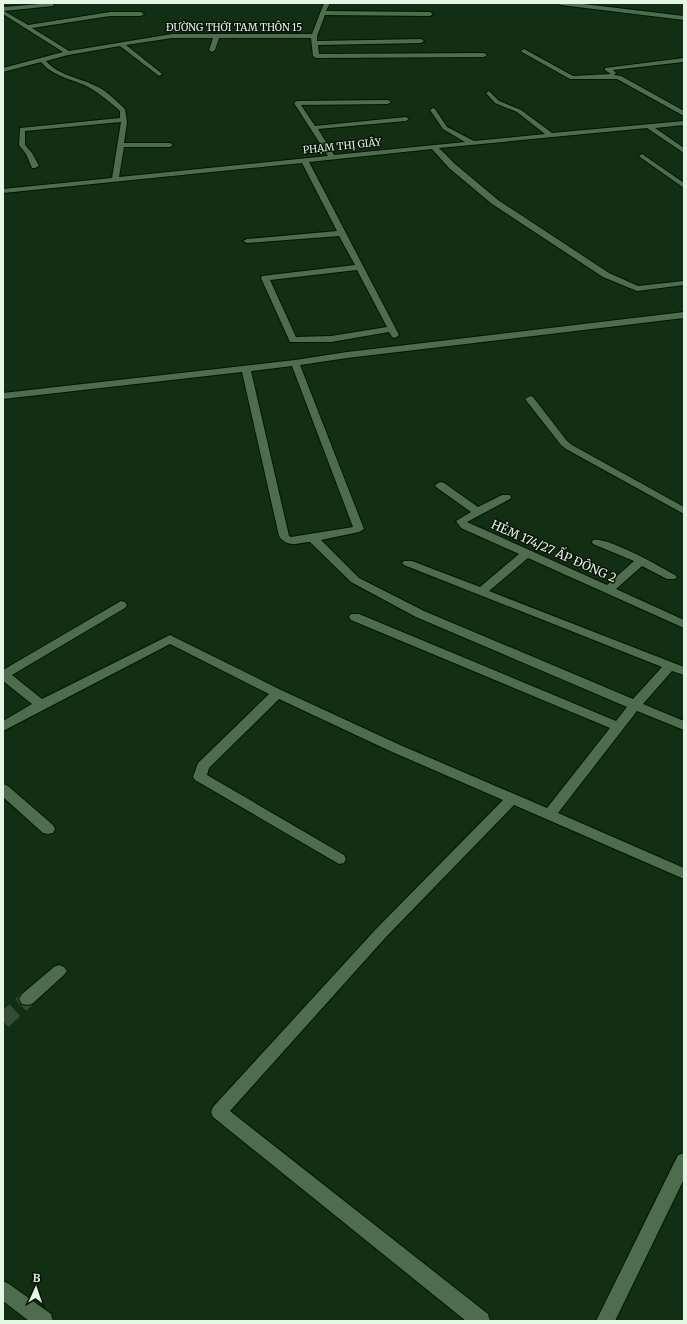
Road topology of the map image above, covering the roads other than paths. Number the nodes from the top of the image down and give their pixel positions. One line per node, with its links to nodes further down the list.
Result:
1 (327, 3): 6 (street, ĐƯỜNG THỚI TAM THÔN 15)
2 (561, 3): 9 (street)
3 (52, 5): 4 (street)
4 (3, 9)
5 (3, 12): 10 (street)
6 (323, 13): 8 (street); 12 (street, ĐƯỜNG THỚI TAM THÔN 15)
7 (141, 14): 10 (street)
8 (430, 14)
9 (684, 18)
10 (26, 27): 17 (street)
11 (217, 36): 12 (street, ĐƯỜNG THỚI TAM THÔN 15); 14 (street, ĐƯỜNG THỚI TAM THÔN 15); 15 (street)
12 (314, 39): 13 (street); 18 (street)
13 (421, 41)
14 (121, 44): 17 (street, ĐƯỜNG THỚI TAM THÔN 15); 22 (street)
15 (212, 50)
16 (524, 51): 23 (street)
17 (68, 54): 19 (street, ĐƯỜNG THỚI TAM THÔN 15)
18 (484, 55)
19 (42, 60): 21 (street, ĐƯỜNG THỚI TAM THÔN 15); 29 (street)
20 (683, 60): 23 (street)
21 (3, 70)
22 (159, 74)
23 (619, 77): 27 (street)
24 (489, 93): 33 (street)
25 (388, 102): 32 (street)
26 (433, 110): 34 (street)
27 (684, 114)
28 (406, 119): 32 (street)
29 (124, 120): 35 (street); 42 (street)
30 (684, 123): 31 (street, PHẠM THỊ GIÂY)
31 (648, 126): 33 (street, PHẠM THỊ GIÂY); 38 (street)
32 (312, 128): 40 (street)
33 (551, 135): 34 (street, PHẠM THỊ GIÂY)
34 (473, 143): 37 (street, PHẠM THỊ GIÂY)
35 (120, 145): 36 (street); 43 (street)
36 (170, 145)
37 (434, 147): 40 (street, PHẠM THỊ GIÂY); 49 (street)
38 (684, 151)
39 (642, 156): 44 (street)
40 (332, 157): 41 (street, PHẠM THỊ GIÂY)
41 (304, 160): 43 (street, PHẠM THỊ GIÂY); 46 (street)
42 (35, 166)
43 (115, 180): 45 (street, PHẠM THỊ GIÂY)
44 (684, 186)
45 (3, 191)
46 (342, 234): 47 (street); 48 (street)
47 (247, 241)
48 (360, 267): 48 (street)
49 (684, 283)
50 (684, 314): 51 (street)
51 (295, 363): 52 (street); 59 (street)
52 (246, 369): 53 (street); 59 (street)
53 (3, 396)
54 (530, 399): 57 (street)
55 (440, 484): 58 (street)
56 (506, 497): 58 (street, HẺM 174/27 ẤP ĐÔNG 2)
57 (684, 511)
58 (478, 512): 61 (street, HẺM 174/27 ẤP ĐÔNG 2)
59 (312, 538): 75 (street)
60 (597, 542): 62 (street)
61 (527, 553): 65 (street, HẺM 174/27 ẤP ĐÔNG 2); 66 (street)
62 (641, 561): 64 (street); 65 (street)
63 (408, 562): 66 (street)
64 (671, 577)
65 (608, 590): 69 (street, HẺM 174/27 ẤP ĐÔNG 2)
66 (482, 591): 70 (street)
67 (121, 605): 72 (street)
68 (355, 617): 78 (street)
69 (684, 624)
70 (668, 666): 71 (street); 75 (street)
71 (684, 671)
72 (3, 676): 74 (street)
73 (277, 693): 74 (street); 80 (street); 83 (street)
74 (41, 705): 77 (street)
75 (636, 705): 76 (street); 78 (street)
76 (684, 726)
77 (3, 727)
78 (618, 727): 81 (street)
79 (3, 789): 82 (street)
80 (512, 799): 81 (street); 90 (street)
81 (549, 815): 84 (street)
82 (48, 829)
83 (339, 859)
84 (684, 874)
85 (59, 971): 86 (street)
86 (27, 999)
87 (684, 1161): 91 (street)
88 (3, 1290): 89 (street)
89 (44, 1321)
90 (481, 1321)
91 (605, 1321)

